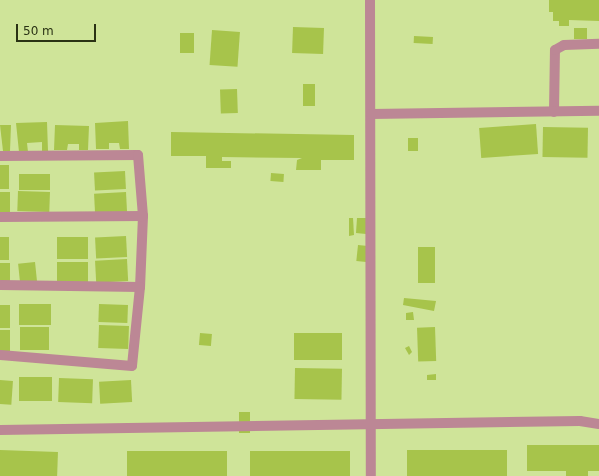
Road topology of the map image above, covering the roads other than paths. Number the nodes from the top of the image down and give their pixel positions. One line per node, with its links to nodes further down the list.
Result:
1 (370, 0): 5 (street)
2 (599, 44): 4 (street)
3 (599, 111): 4 (street)
4 (554, 112): 5 (street)
5 (371, 114): 13 (street)
6 (0, 156): 8 (street)
7 (0, 216): 8 (street)
8 (143, 216): 10 (street)
9 (0, 285): 10 (street)
10 (140, 287): 11 (street)
11 (0, 355)
12 (599, 424): 13 (street)
13 (371, 426): 14 (street); 15 (street)
14 (0, 430)
15 (371, 476)

